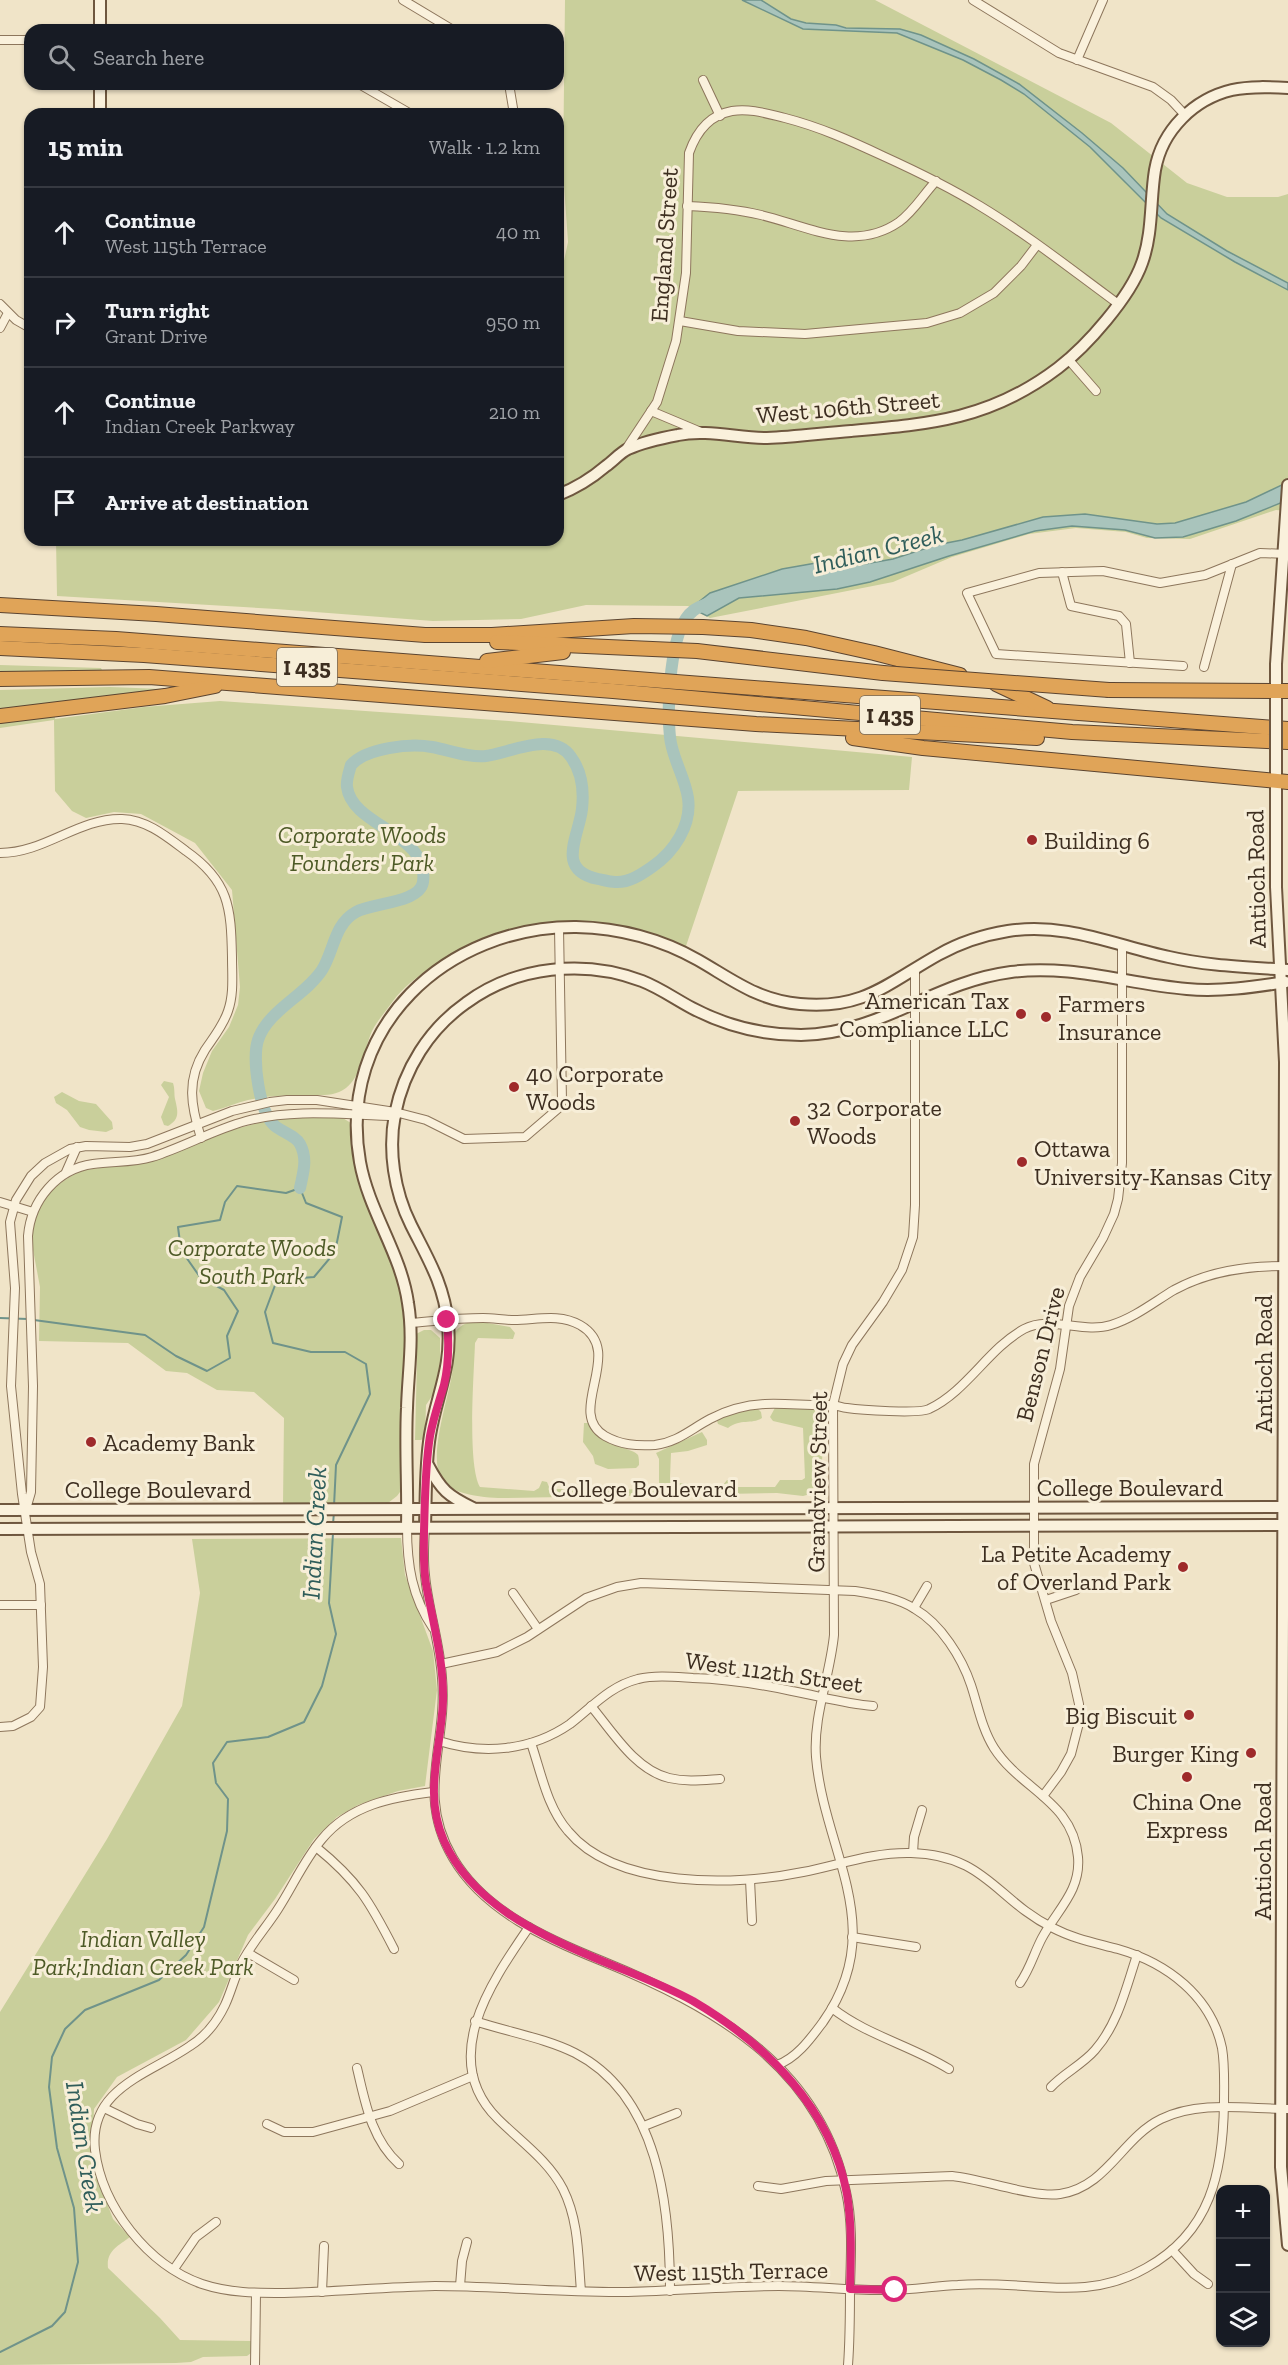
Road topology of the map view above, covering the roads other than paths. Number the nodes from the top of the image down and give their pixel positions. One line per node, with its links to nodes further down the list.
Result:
1 (100, 0): 6 (main road)
2 (403, 0): 7 (street)
3 (973, 0): 5 (street)
4 (1103, 0): 10 (street)
5 (988, 4): 10 (street)
6 (100, 24)
7 (443, 24)
8 (0, 40): 9 (street)
9 (24, 40)
10 (1077, 60): 19 (street)
11 (703, 80): 20 (street)
12 (1288, 88): 19 (main road, West 106th Street)
13 (100, 90): 16 (main road)
14 (369, 90): 17 (street)
15 (510, 90): 18 (street)
16 (100, 108)
17 (401, 108)
18 (513, 108)
19 (1185, 115): 24 (main road, West 106th Street)
20 (720, 116): 21 (street); 22 (street, England Street)
21 (936, 181): 22 (street); 23 (street)
22 (687, 206): 27 (street, England Street)
23 (1037, 245): 24 (street); 27 (street)
24 (1117, 303): 30 (main road, West 106th Street)
25 (0, 304): 26 (street)
26 (8, 313): 28 (street); 29 (street)
27 (680, 321): 32 (street, England Street)
28 (24, 324)
29 (0, 327)
30 (1068, 359): 31 (street); 33 (main road, West 106th Street)
31 (1096, 391)
32 (651, 411): 33 (street); 34 (street, England Street)
33 (705, 433): 34 (main road, West 106th Street)
34 (626, 449): 36 (main road, West 106th Street)
35 (1288, 485): 37 (main road, Antioch Road)
36 (564, 492)
37 (1287, 513): 38 (main road, Antioch Road)
38 (1286, 554): 39 (street); 55 (main road, Antioch Road)
39 (1232, 564): 40 (street); 51 (street)
40 (1062, 572): 48 (street); 48 (street)
41 (0, 605): 42 (highway)
42 (29, 607): 43 (highway); 45 (highway)
43 (0, 611)
44 (0, 634): 49 (highway, I 435)
45 (425, 635): 47 (highway); 56 (highway)
46 (0, 648): 54 (highway, I 435)
47 (616, 648): 49 (highway); 55 (highway, bridge)
48 (1130, 663): 50 (street)
49 (458, 664): 54 (highway, I 435)
50 (1183, 666)
51 (1204, 667)
52 (0, 679): 53 (highway)
53 (230, 682): 57 (highway); 58 (highway)
54 (613, 684): 56 (highway, I 435); 60 (highway, I 435)
55 (1282, 691): 62 (main road, Antioch Road, bridge)
56 (1054, 711): 59 (highway, I 435)
57 (0, 716)
58 (756, 724): 60 (highway); 62 (highway)
59 (1288, 729)
60 (1072, 732): 61 (highway, I 435)
61 (1288, 742)
62 (1282, 782): 67 (main road, Antioch Road)
63 (0, 853): 74 (street)
64 (559, 928): 66 (street); 68 (main road); 72 (main road)
65 (1122, 945): 67 (main road); 68 (main road); 69 (street, Benson Drive)
66 (560, 969): 71 (main road); 73 (main road); 73 (street)
67 (1284, 969): 70 (main road, Antioch Road)
68 (915, 970): 71 (street, Grandview Street)
69 (1122, 979): 70 (main road); 71 (main road); 85 (street, Benson Drive)
70 (1284, 982): 81 (main road, Antioch Road)
71 (916, 1002): 86 (street, Grandview Street)
72 (358, 1110): 73 (street); 74 (street); 75 (street); 84 (main road)
73 (395, 1114): 83 (main road)
74 (197, 1125): 75 (street); 76 (street)
75 (201, 1138): 77 (street)
76 (77, 1147): 77 (street); 79 (street)
77 (65, 1174): 80 (street)
78 (0, 1202): 79 (street)
79 (14, 1206): 80 (street); 94 (street)
80 (33, 1212): 94 (street)
81 (1286, 1231): 82 (main road, Antioch Road)
82 (1286, 1268): 85 (street); 88 (main road, Antioch Road)
83 (447, 1320): 84 (street); 86 (street); 87 (main road)
84 (410, 1323): 91 (main road)
85 (1066, 1326): 86 (street); 90 (street, Benson Drive)
86 (833, 1405): 89 (street, Grandview Street)
87 (427, 1463): 92 (main road); 95 (main road)
88 (1286, 1507): 90 (main road, College Boulevard); 97 (main road, Antioch Road)
89 (834, 1508): 90 (main road, College Boulevard); 95 (main road, College Boulevard); 98 (street, Grandview Street)
90 (1033, 1508): 96 (street, Benson Drive)
91 (407, 1509): 92 (main road, College Boulevard); 94 (main road, College Boulevard); 99 (main road)
92 (425, 1509): 95 (main road, College Boulevard); 100 (main road)
93 (0, 1510): 94 (main road, College Boulevard)
94 (26, 1510): 102 (street)
95 (477, 1510)
96 (1033, 1525): 97 (main road, College Boulevard); 98 (main road, College Boulevard); 107 (street, Benson Drive)
97 (1285, 1525): 147 (main road, Antioch Road)
98 (834, 1526): 100 (main road, College Boulevard); 104 (street, Grandview Street)
99 (407, 1527): 100 (main road, College Boulevard); 102 (main road, College Boulevard); 111 (street)
100 (424, 1527): 111 (street)
101 (0, 1529): 102 (main road, College Boulevard)
102 (28, 1530): 109 (street)
103 (927, 1586): 110 (street)
104 (835, 1590): 110 (street); 112 (street); 114 (street, Grandview Street)
105 (1076, 1590): 107 (street)
106 (513, 1593): 112 (street)
107 (1046, 1600): 122 (street, Benson Drive)
108 (0, 1605): 109 (street)
109 (41, 1605): 117 (street)
110 (914, 1608): 122 (street)
111 (433, 1628): 113 (street)
112 (538, 1629): 113 (street)
113 (441, 1664): 118 (street)
114 (822, 1697): 115 (street, West 112th Street); 116 (street, West 112th Street); 126 (street, Grandview Street)
115 (591, 1706): 119 (street, West 112th Street); 120 (street)
116 (873, 1706)
117 (0, 1727)
118 (439, 1741): 119 (street, West 112th Street); 121 (street)
119 (531, 1743): 127 (street, West 115th Terrace)
120 (720, 1779)
121 (433, 1792): 124 (street); 129 (street)
122 (1043, 1796): 130 (street)
123 (922, 1810): 125 (street)
124 (316, 1847): 133 (street); 134 (street)
125 (913, 1853): 126 (street, West 115th Terrace); 130 (street, West 115th Terrace)
126 (842, 1863): 127 (street, West 115th Terrace); 131 (street, Grandview Street)
127 (750, 1880): 128 (street)
128 (752, 1921)
129 (529, 1927): 139 (street); 140 (street)
130 (1049, 1927): 135 (street, West 115th Terrace); 137 (street)
131 (852, 1936): 132 (street); 138 (street, Grandview Street)
132 (916, 1947)
133 (394, 1949)
134 (248, 1953): 136 (street); 145 (street)
135 (1137, 1955): 144 (street); 146 (street, West 115th Terrace)
136 (294, 1980)
137 (1020, 1983)
138 (832, 2008): 140 (street, Grandview Street); 142 (street)
139 (476, 2021): 143 (street); 151 (street)
140 (777, 2066): 154 (street)
141 (357, 2068): 149 (street)
142 (949, 2069)
143 (473, 2076): 149 (street); 165 (street)
144 (1051, 2087)
145 (104, 2108): 152 (street); 161 (street, West 115th Terrace)
146 (1224, 2108): 147 (street); 154 (street); 160 (street, West 115th Terrace)
147 (1285, 2109): 158 (main road, Antioch Road)
148 (677, 2113): 151 (street)
149 (370, 2116): 150 (street); 153 (street)
150 (267, 2124)
151 (644, 2126): 166 (street)
152 (151, 2128)
153 (399, 2164)
154 (843, 2180): 155 (street); 164 (street)
155 (758, 2187)
156 (216, 2223): 161 (street)
157 (468, 2242): 163 (street)
158 (1288, 2245)
159 (324, 2246): 167 (street)
160 (1172, 2250): 162 (street); 164 (street, West 115th Terrace)
161 (174, 2269): 168 (street, West 115th Terrace)
162 (1208, 2284)
163 (460, 2286): 165 (street, West 115th Terrace); 167 (street, West 115th Terrace)
164 (850, 2289): 166 (street, West 115th Terrace); 170 (street)
165 (581, 2291): 166 (street, West 115th Terrace)
166 (670, 2291)
167 (322, 2292): 168 (street, West 115th Terrace)
168 (256, 2293): 169 (street)
169 (255, 2365)
170 (848, 2365)

